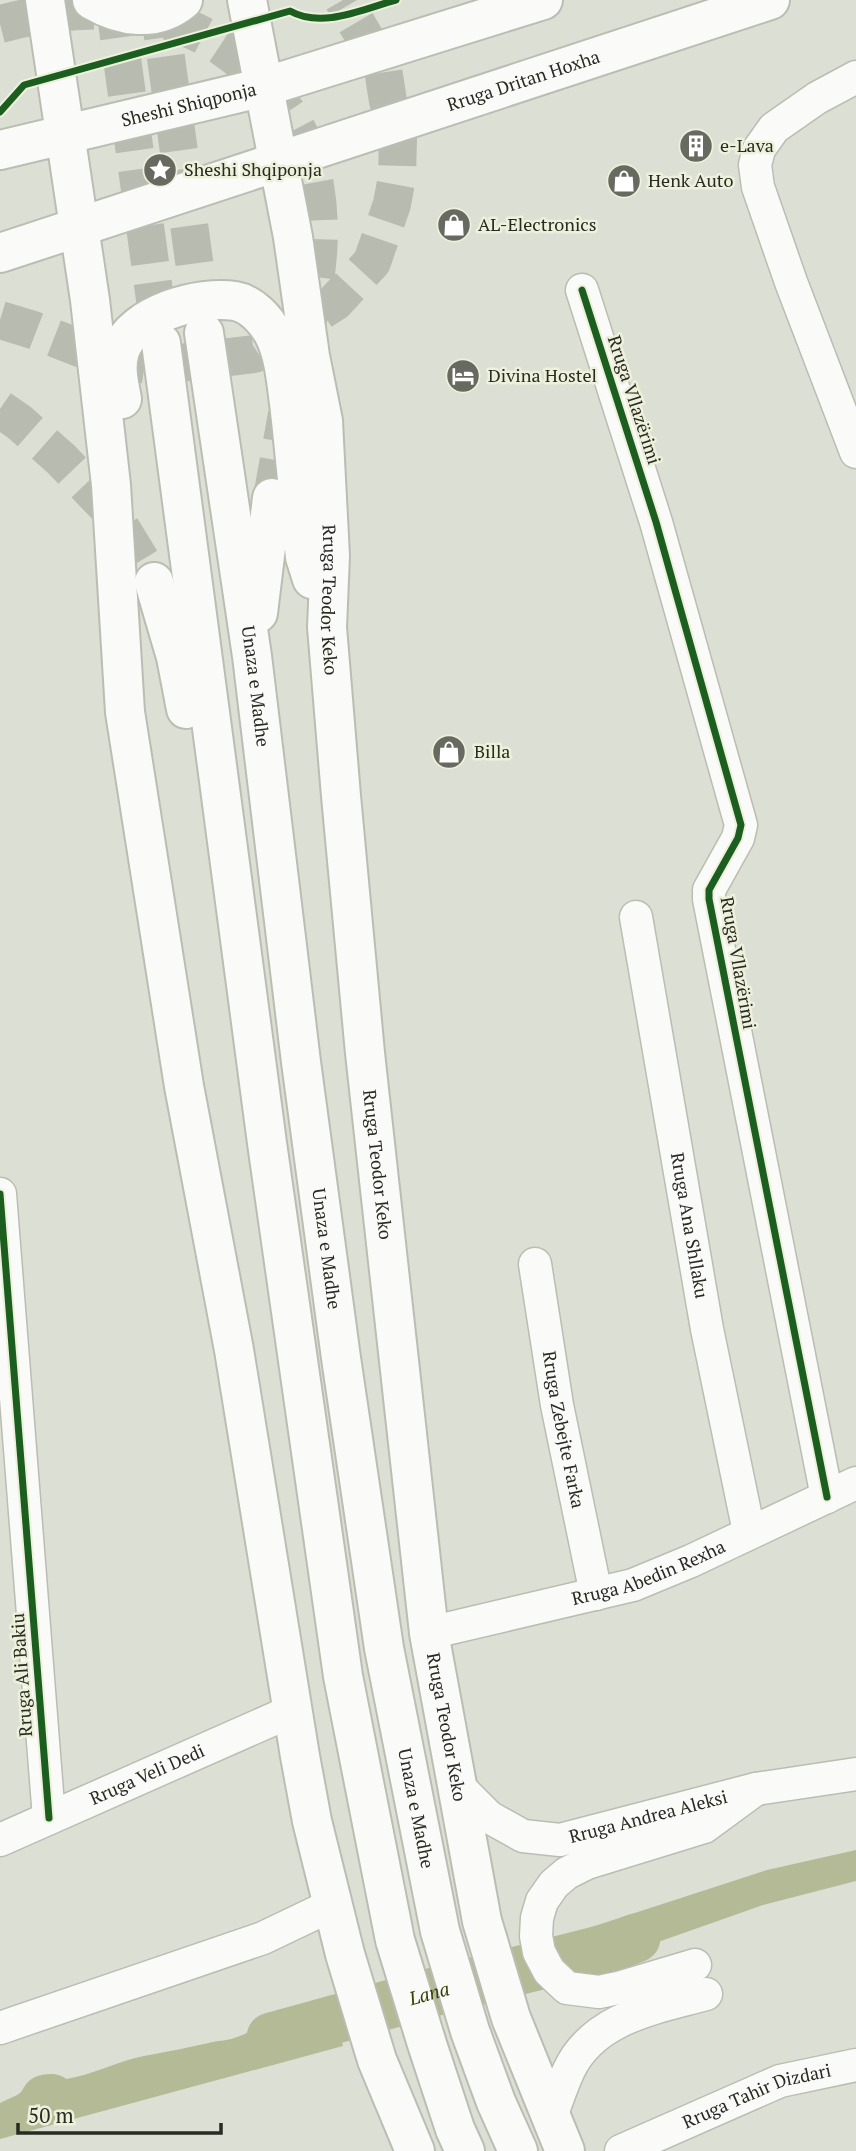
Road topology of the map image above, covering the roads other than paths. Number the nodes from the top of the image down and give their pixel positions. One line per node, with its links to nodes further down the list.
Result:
1 (45, 0): 9 (main road)
2 (92, 0): 3 (main road)
3 (183, 0)
4 (247, 0): 8 (main road)
5 (543, 0): 8 (main road)
6 (770, 0): 11 (main road, Rruga Dritan Hoxha)
7 (856, 77): 17 (street)
8 (264, 87): 9 (main road, Sheshi Shiqponja); 11 (main road, Sheshi Shiqponja)
9 (66, 134): 10 (main road, Sheshi Shiqponja); 12 (main road)
10 (0, 150)
11 (279, 163): 12 (main road); 21 (main road, Rruga Teodor Keko)
12 (78, 229): 13 (main road); 20 (main road)
13 (0, 253)
14 (582, 290): 29 (street, Rruga Vllazërimi)
15 (204, 333): 22 (main road, Unaza e Madhe)
16 (162, 342): 24 (main road)
17 (856, 452)
18 (272, 498): 22 (main road)
19 (154, 582): 24 (main road)
20 (118, 616): 21 (main road); 33 (main road)
21 (327, 627): 32 (main road, Rruga Teodor Keko)
22 (252, 656): 45 (main road, Unaza e Madhe)
23 (636, 917): 30 (street, Rruga Ana Shllaku)
24 (252, 1031): 44 (main road)
25 (0, 1194): 27 (street, Rruga Ali Bakiu)
26 (535, 1264): 31 (street, Rruga Zebejte Farka)
27 (5, 1312): 37 (street, Rruga Ali Bakiu)
28 (856, 1483): 29 (street, Rruga Abedin Rexha)
29 (827, 1497): 30 (street, Rruga Abedin Rexha)
30 (749, 1532): 31 (street, Rruga Abedin Rexha)
31 (596, 1594): 32 (street, Rruga Abedin Rexha)
32 (429, 1633): 35 (main road, Rruga Teodor Keko)
33 (294, 1710): 37 (street, Rruga Veli Dedi); 39 (main road)
34 (856, 1774): 36 (street, Rruga Andrea Aleksi)
35 (456, 1784): 36 (street, Rruga Andrea Aleksi); 42 (main road, Rruga Teodor Keko)
36 (756, 1789): 42 (street)
37 (49, 1818): 38 (street, Rruga Veli Dedi)
38 (0, 1840)
39 (332, 1905): 40 (street); 43 (main road)
40 (0, 2028)
41 (856, 2064): 47 (street, Rruga Tahir Dizdari)
42 (551, 2116): 46 (main road, Rruga Teodor Keko)
43 (415, 2151)
44 (465, 2151)
45 (518, 2151)
46 (565, 2151)
47 (621, 2151)

